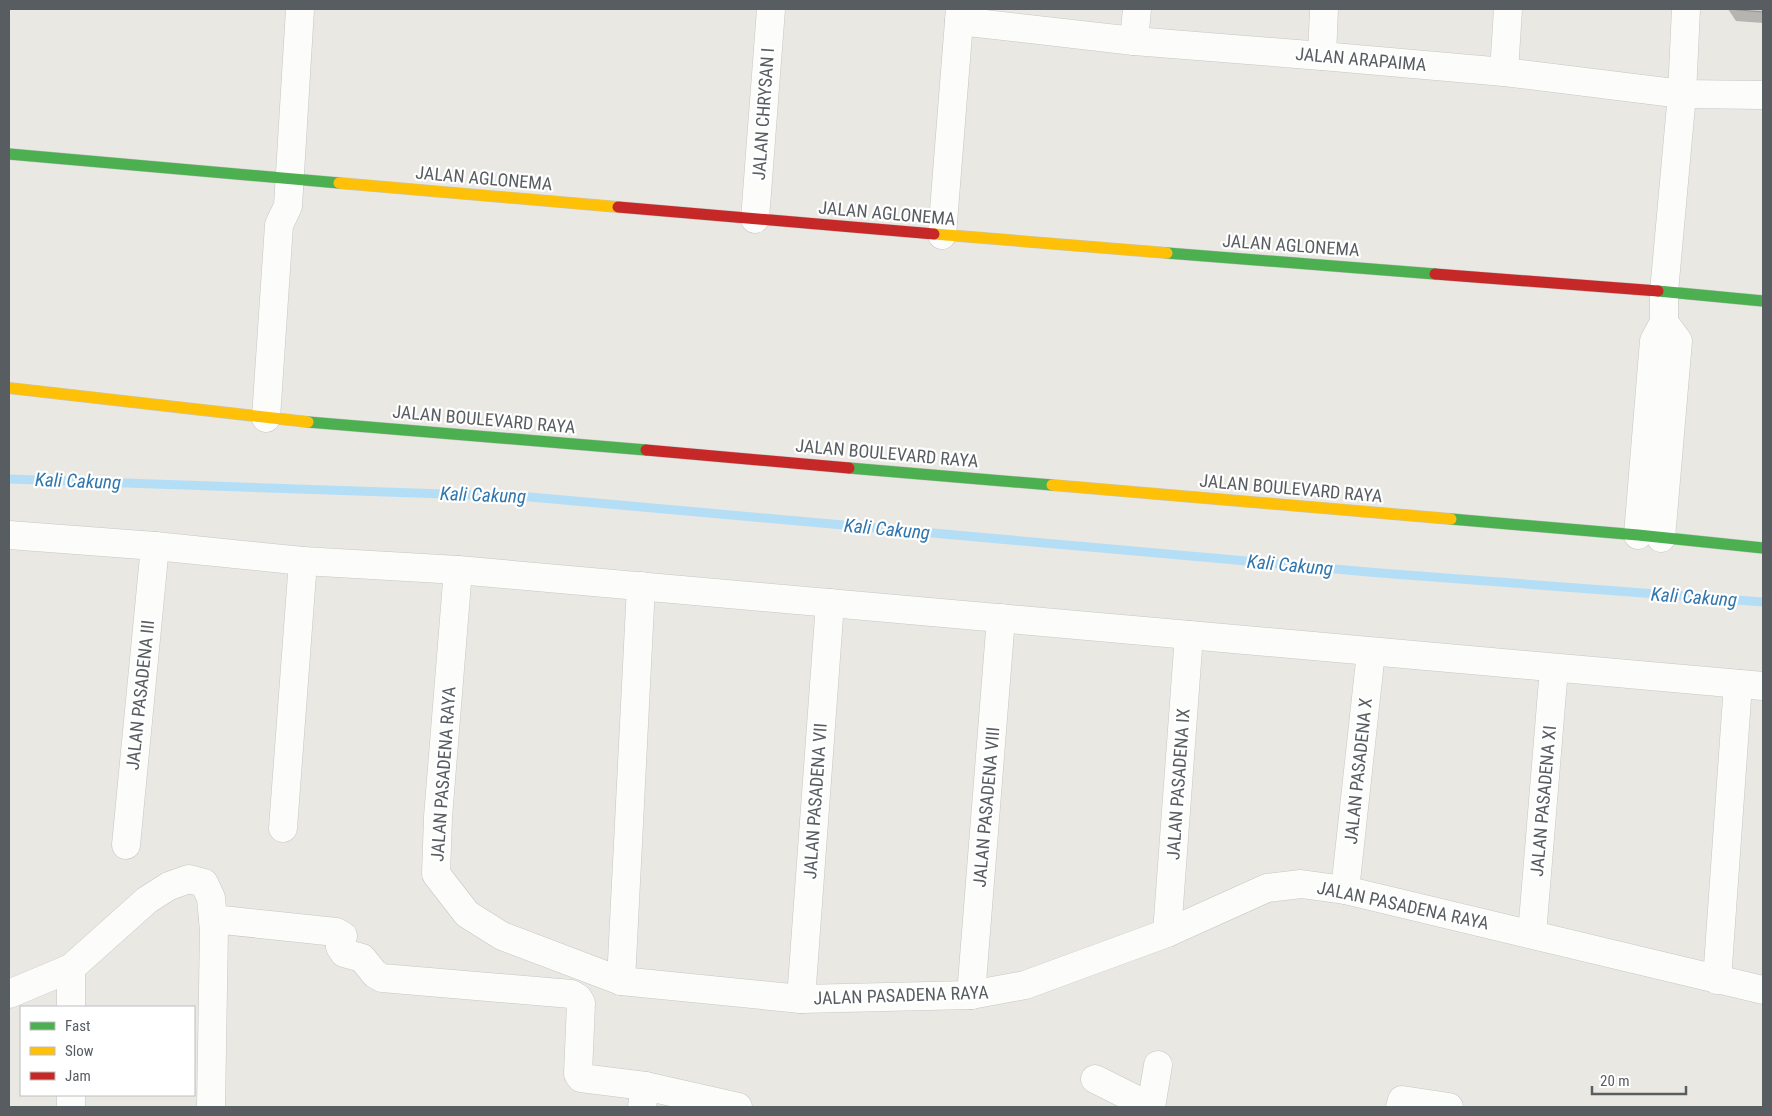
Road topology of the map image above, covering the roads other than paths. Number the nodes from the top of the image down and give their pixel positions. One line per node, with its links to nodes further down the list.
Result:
1 (300, 9): 14 (street)
2 (771, 9): 15 (street, JALAN CHRYSAN I)
3 (1137, 9): 8 (street)
4 (1324, 9): 9 (street)
5 (1508, 9): 10 (street)
6 (1686, 9): 11 (street)
7 (959, 15): 8 (street, JALAN ARAPAIMA); 16 (street)
8 (1134, 42): 9 (street, JALAN ARAPAIMA)
9 (1322, 56): 10 (street, JALAN ARAPAIMA)
10 (1504, 72): 11 (street, JALAN ARAPAIMA)
11 (1682, 94): 12 (street, JALAN ARAPAIMA); 17 (street)
12 (1763, 95)
13 (9, 154): 14 (street, JALAN AGLONEMA)
14 (289, 179): 15 (street, JALAN AGLONEMA); 20 (street)
15 (755, 220): 16 (street, JALAN AGLONEMA)
16 (942, 235): 17 (street, JALAN AGLONEMA)
17 (1664, 292): 18 (street, JALAN AGLONEMA); 22 (street)
18 (1763, 302)
19 (9, 388): 20 (street, JALAN BOULEVARD RAYA)
20 (274, 419): 22 (street, JALAN BOULEVARD RAYA)
21 (9, 535): 23 (street)
22 (1649, 536): 24 (street, JALAN BOULEVARD RAYA)
23 (155, 546): 25 (street); 35 (street, JALAN PASADENA III)
24 (1763, 548)
25 (303, 561): 26 (street); 34 (street)
26 (458, 570): 27 (street); 42 (street, JALAN PASADENA RAYA)
27 (641, 586): 28 (street); 42 (street)
28 (830, 603): 29 (street); 46 (street, JALAN PASADENA VII)
29 (1001, 618): 30 (street); 45 (street, JALAN PASADENA VIII)
30 (1189, 635): 31 (street); 38 (street, JALAN PASADENA IX)
31 (1371, 652): 32 (street); 36 (street, JALAN PASADENA X)
32 (1554, 668): 33 (street); 39 (street, JALAN PASADENA XI)
33 (1751, 685): 41 (street)
34 (283, 828)
35 (126, 845)
36 (1345, 890): 38 (street, JALAN PASADENA RAYA); 39 (street, JALAN PASADENA RAYA)
37 (213, 919): 40 (street); 50 (street); 52 (street)
38 (1167, 933): 45 (street, JALAN PASADENA RAYA)
39 (1532, 934): 41 (street, JALAN PASADENA RAYA)
40 (71, 968): 44 (street); 47 (street)
41 (1717, 980): 43 (street, JALAN PASADENA RAYA)
42 (620, 981): 46 (street, JALAN PASADENA RAYA)
43 (1763, 990)
44 (9, 994)
45 (971, 995): 46 (street, JALAN PASADENA RAYA)
46 (800, 999)
47 (71, 1006)
48 (1158, 1065): 55 (street)
49 (1095, 1079): 54 (street)
50 (644, 1096): 53 (street)
51 (1401, 1104): 56 (street)
52 (211, 1107)
53 (738, 1107)
54 (1146, 1107)
55 (1151, 1107)
56 (1449, 1107)

